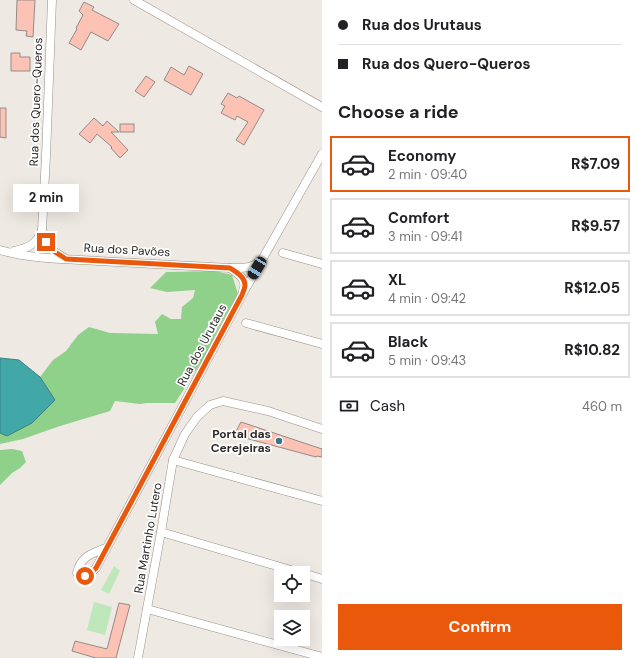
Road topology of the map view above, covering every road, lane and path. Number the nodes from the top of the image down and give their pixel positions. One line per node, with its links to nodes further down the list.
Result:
1 (52, 0): 5 (street, Rua dos Quero-Queros)
2 (134, 0): 3 (street)
3 (322, 107)
4 (322, 154): 9 (street, Rua dos Urutaus)
5 (42, 230): 7 (street); 10 (street, Rua dos Quero-Queros)
6 (0, 250): 7 (street, Rua dos Pavões)
7 (10, 252): 10 (street, Rua dos Pavões)
8 (283, 253): 11 (street)
9 (265, 255): 12 (street, Rua dos Pavões); 13 (street, Rua dos Urutaus)
10 (66, 259): 12 (street, Rua dos Pavões)
11 (322, 264)
12 (230, 268): 13 (street)
13 (242, 295): 20 (street, Rua dos Urutaus)
14 (246, 323): 15 (street)
15 (322, 344)
16 (322, 429): 17 (street, Rua Martinho Lutero)
17 (173, 460): 18 (street); 19 (street, Rua Martinho Lutero)
18 (322, 501)
19 (161, 532): 21 (street); 24 (street, Rua Martinho Lutero)
20 (106, 548)
21 (278, 566)
22 (310, 575): 23 (street)
23 (322, 579)
24 (148, 609): 25 (street); 26 (street, Rua Martinho Lutero)
25 (322, 657)
26 (138, 658)

